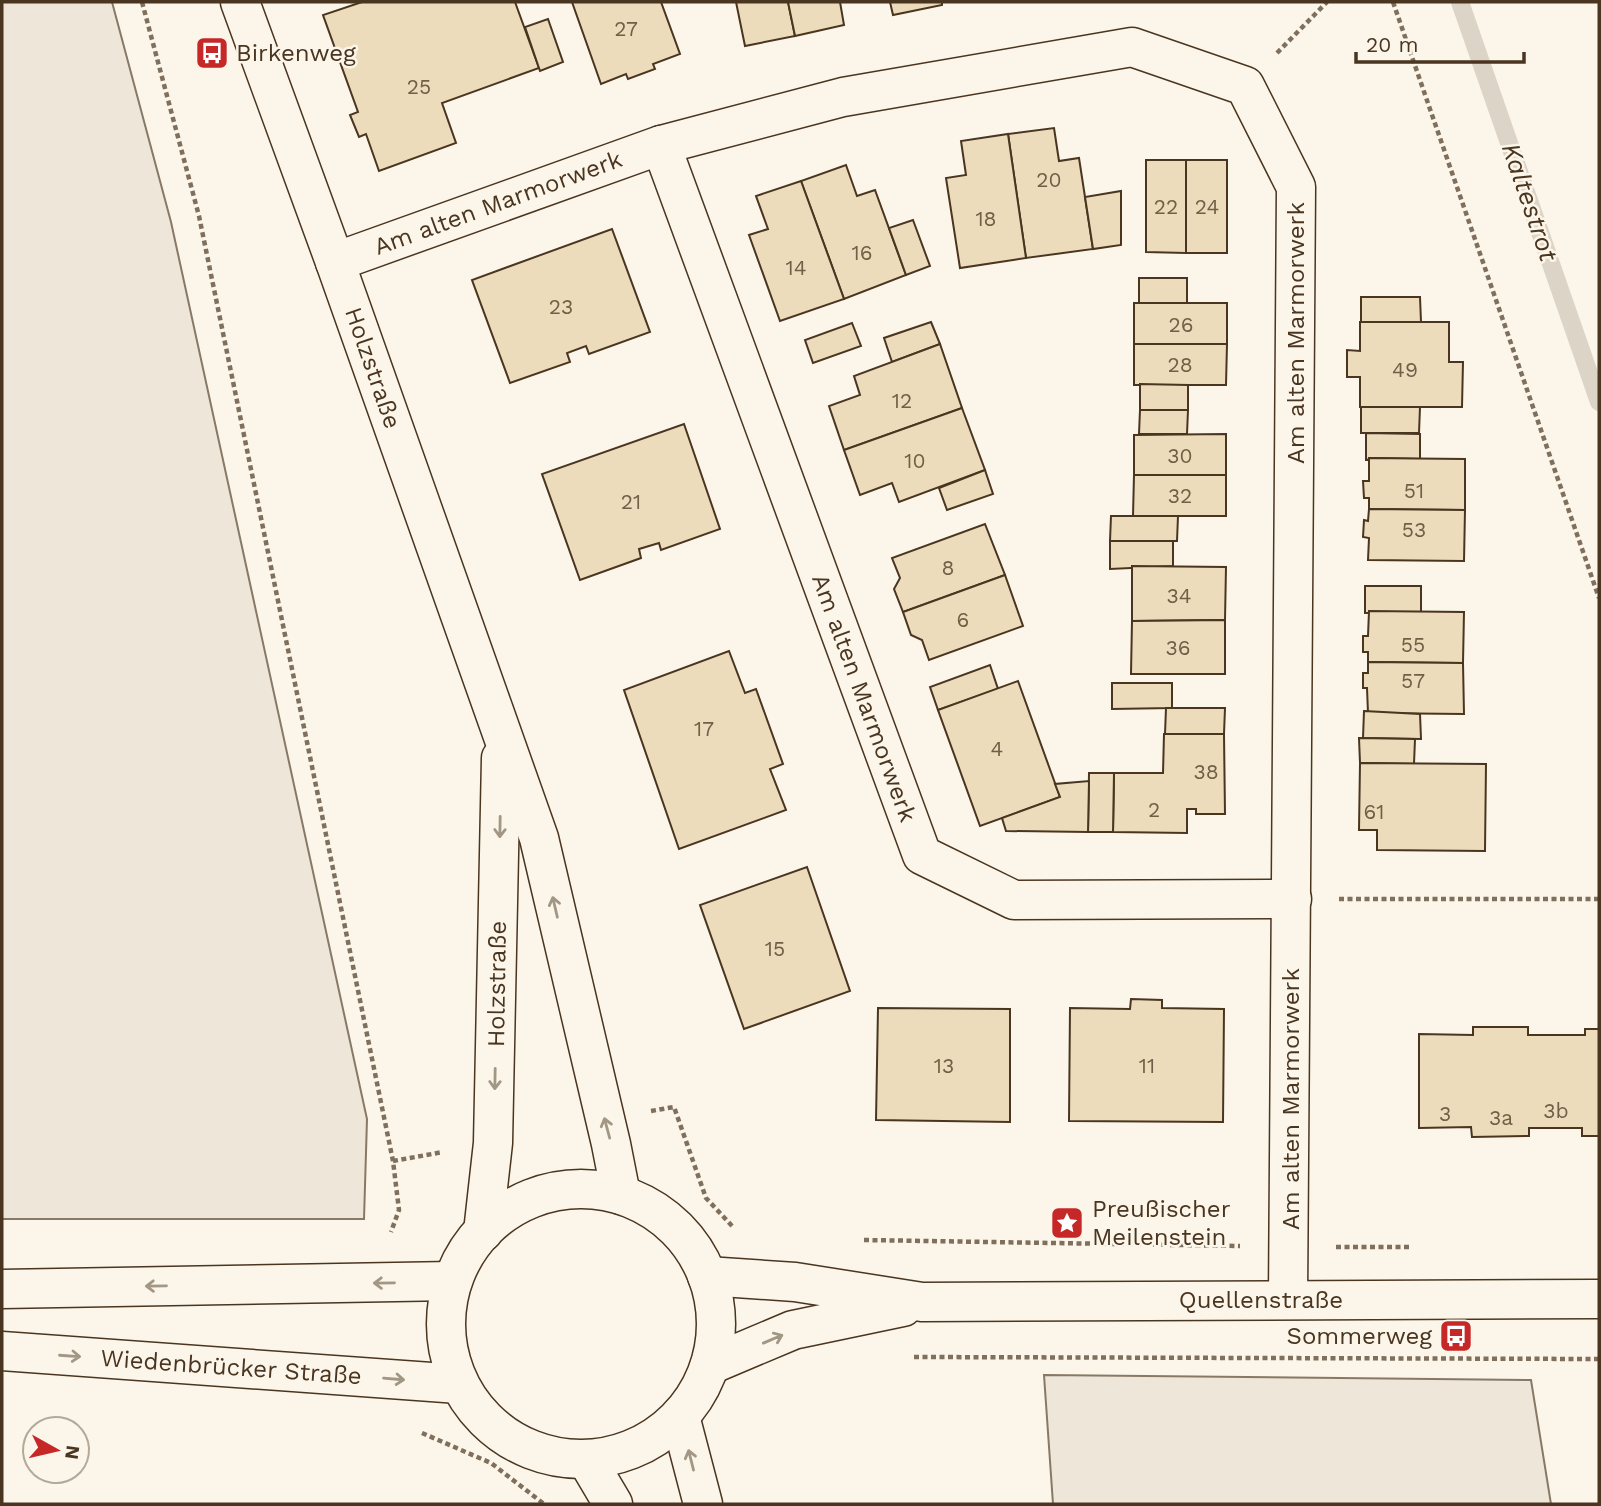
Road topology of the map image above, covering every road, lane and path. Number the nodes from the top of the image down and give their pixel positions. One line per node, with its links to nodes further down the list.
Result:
1 (142, 2): 12 (path)
2 (240, 2): 7 (street, Holzstraße)
3 (1327, 2): 5 (path)
4 (1393, 2): 8 (path)
5 (1245, 86): 6 (street, Am alten Marmorwerk); 11 (street, Am alten Marmorwerk)
6 (661, 145): 7 (street, Am alten Marmorwerk); 11 (street, Am alten Marmorwerk)
7 (335, 262): 9 (street, Holzstraße)
8 (1599, 598)
9 (502, 735): 13 (street, Holzstraße, one-way to 9); 14 (street, Holzstraße, one-way to 14)
10 (1599, 898): 11 (path)
11 (1293, 899): 16 (street, Am alten Marmorwerk)
12 (393, 1161)
13 (621, 1195): 14 (street); 18 (street)
14 (483, 1232): 19 (street)
15 (863, 1240): 16 (path)
16 (1290, 1247): 17 (path); 21 (street, Am alten Marmorwerk)
17 (1424, 1247)
18 (707, 1276): 23 (street, Quellenstraße); 27 (street)
19 (452, 1281): 20 (street, one-way to 20); 28 (street)
20 (2, 1289)
21 (1288, 1299): 22 (street, Quellenstraße); 23 (street, Quellenstraße)
22 (1599, 1299)
23 (922, 1302): 27 (street, Quellenstraße, one-way to 23)
24 (2, 1350): 28 (street, Wiedenbrücker Straße, one-way to 28)
25 (902, 1358): 26 (path)
26 (1599, 1359)
27 (710, 1365): 29 (street)
28 (459, 1384): 31 (street)
29 (680, 1416): 31 (street); 34 (street, one-way to 29)
30 (412, 1432): 32 (path)
31 (587, 1460): 33 (street)
32 (544, 1504)
33 (613, 1504)
34 (703, 1504)

